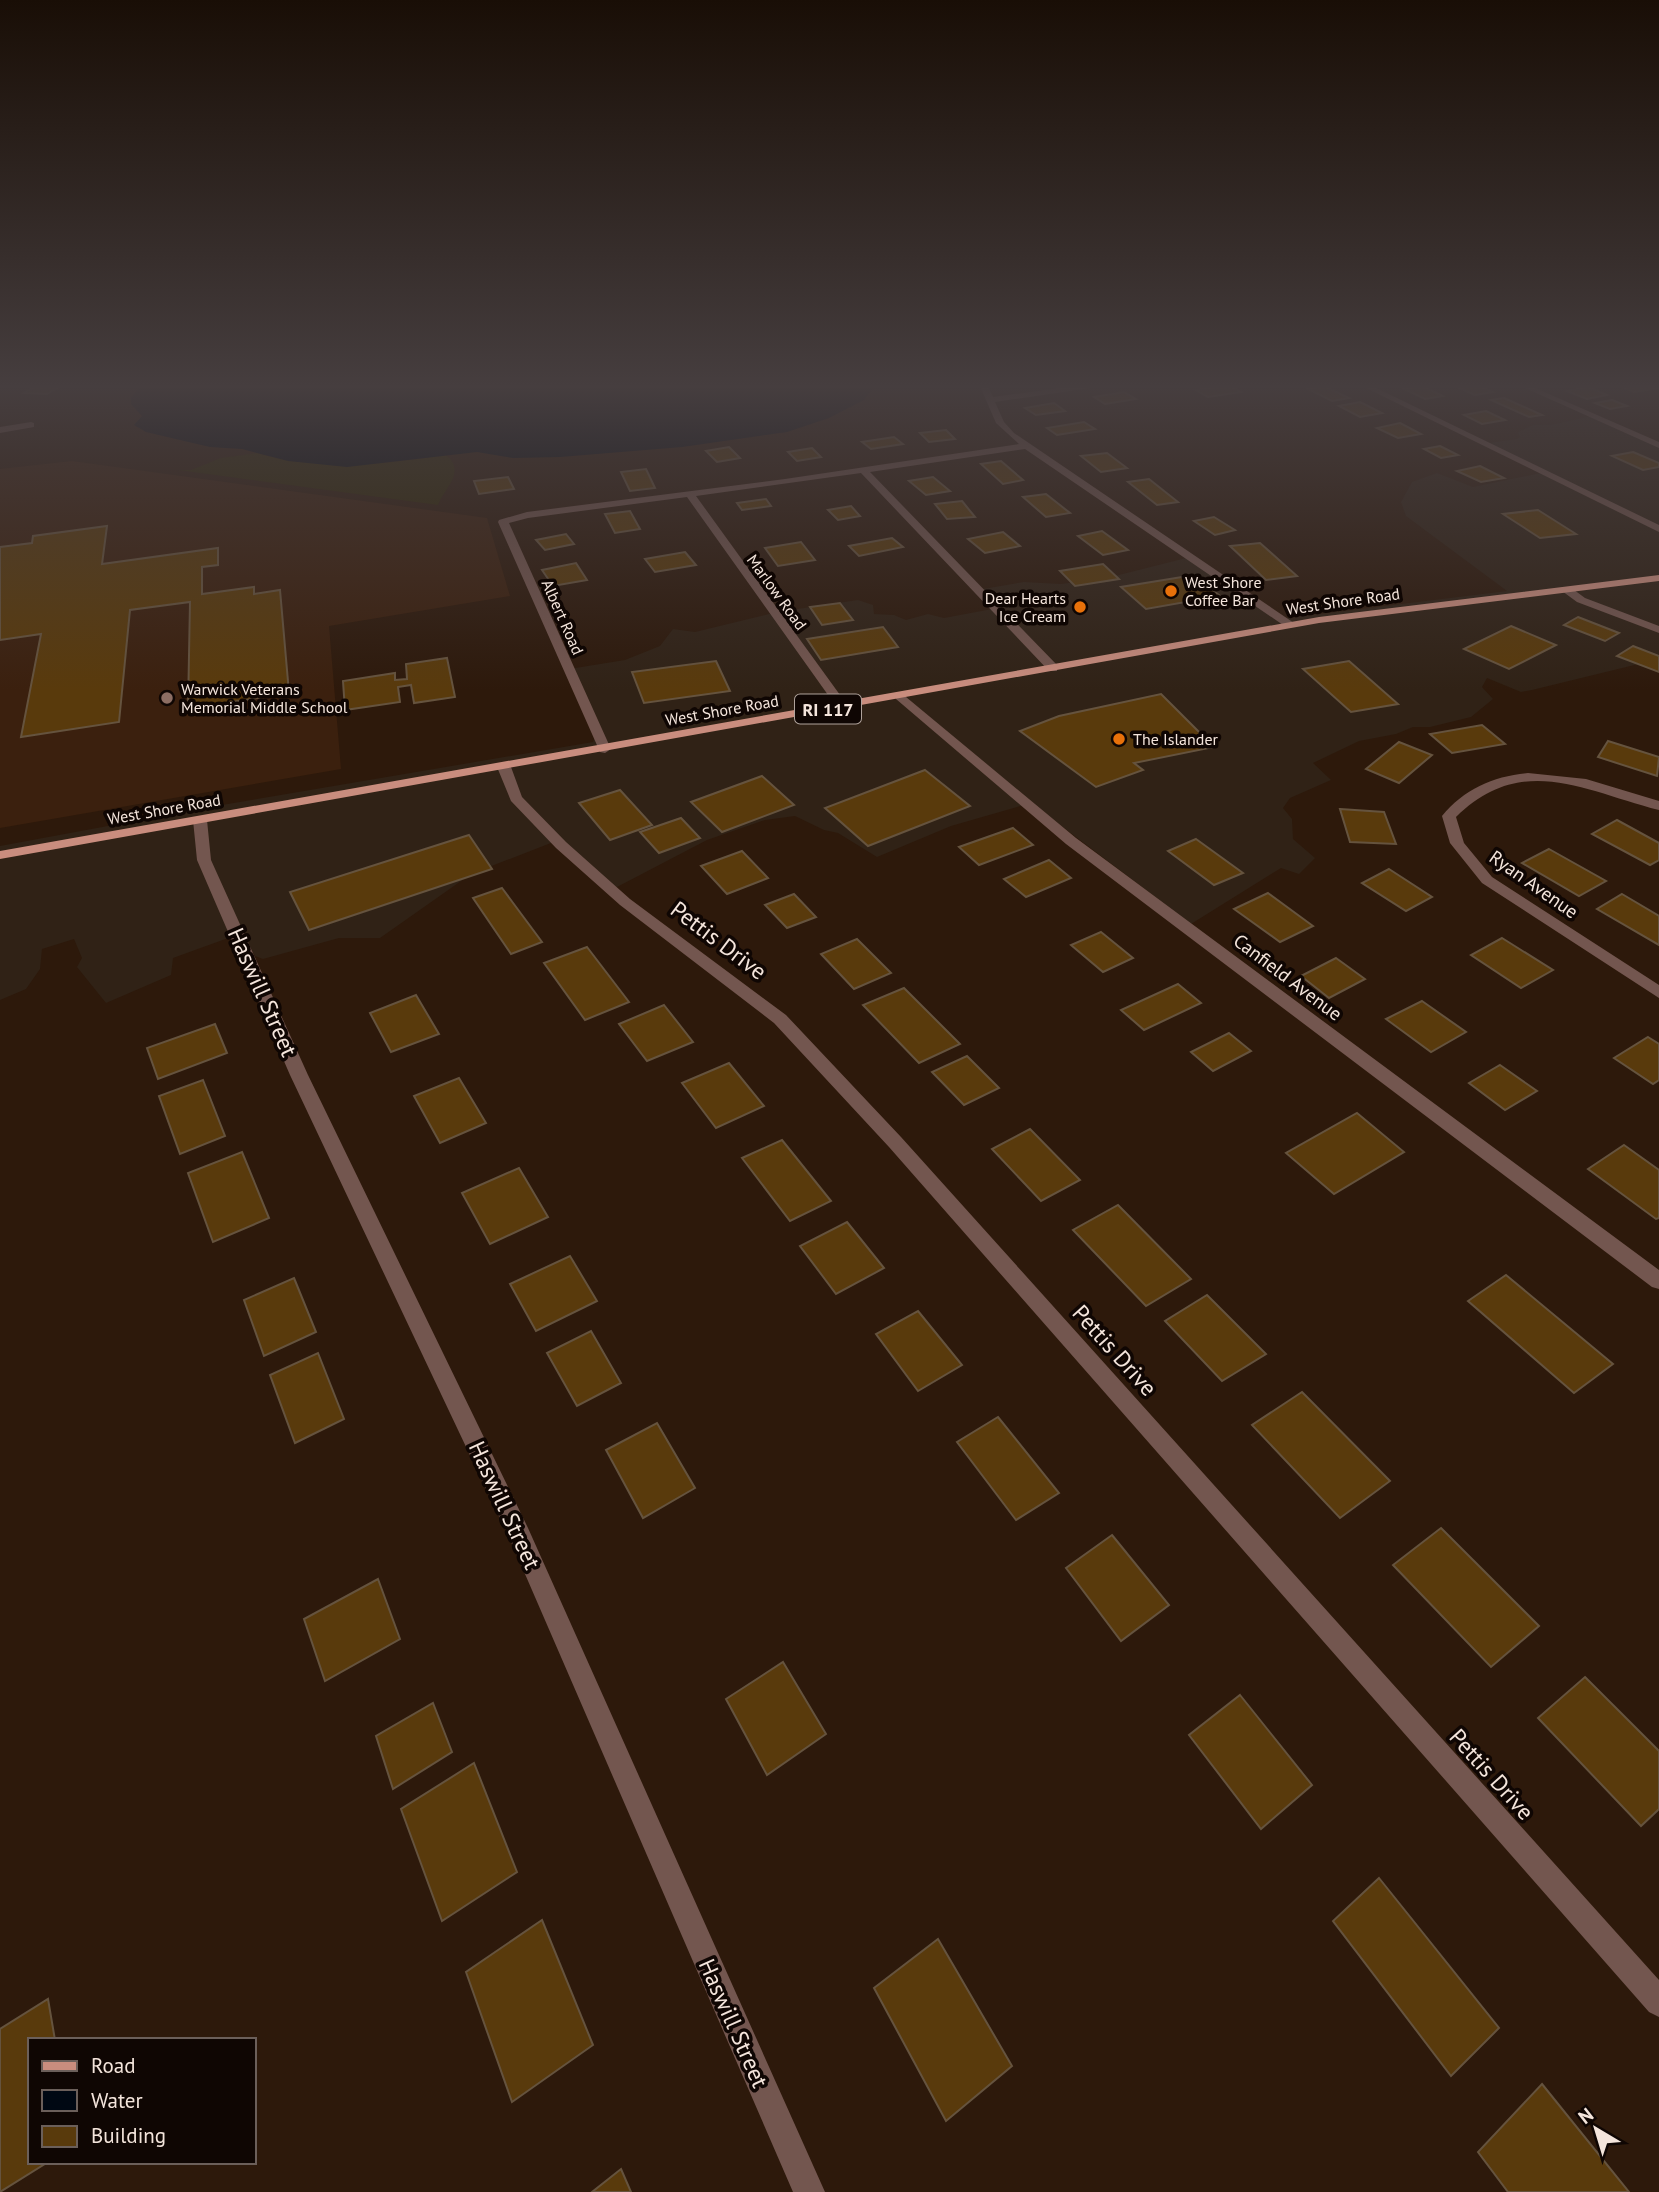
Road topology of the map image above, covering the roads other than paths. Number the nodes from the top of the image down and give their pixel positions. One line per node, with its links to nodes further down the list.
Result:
1 (746, 486): 5 (street)
2 (879, 486): 11 (street)
3 (1085, 486): 9 (street)
4 (1572, 486): 6 (street)
5 (690, 494): 13 (street, Marlow Road); 14 (street, Albert Road)
6 (1659, 529)
7 (1659, 578): 8 (main road, West Shore Road / RI 117)
8 (1566, 589): 9 (main road, West Shore Road / RI 117); 10 (street)
9 (1290, 625): 11 (main road, West Shore Road / RI 117)
10 (1659, 630)
11 (1053, 668): 12 (main road, West Shore Road / RI 117)
12 (900, 696): 13 (main road, West Shore Road / RI 117); 20 (street, Canfield Avenue)
13 (842, 706): 14 (main road, West Shore Road / RI 117)
14 (605, 749): 15 (main road, West Shore Road / RI 117)
15 (504, 767): 17 (main road, West Shore Road / RI 117); 21 (street, Pettis Drive)
16 (1659, 806): 19 (street, Ryan Avenue)
17 (200, 820): 18 (main road, West Shore Road / RI 117); 22 (street, Haswill Street)
18 (0, 855)
19 (1659, 993)
20 (1659, 1281)
21 (1659, 2002)
22 (808, 2192)

